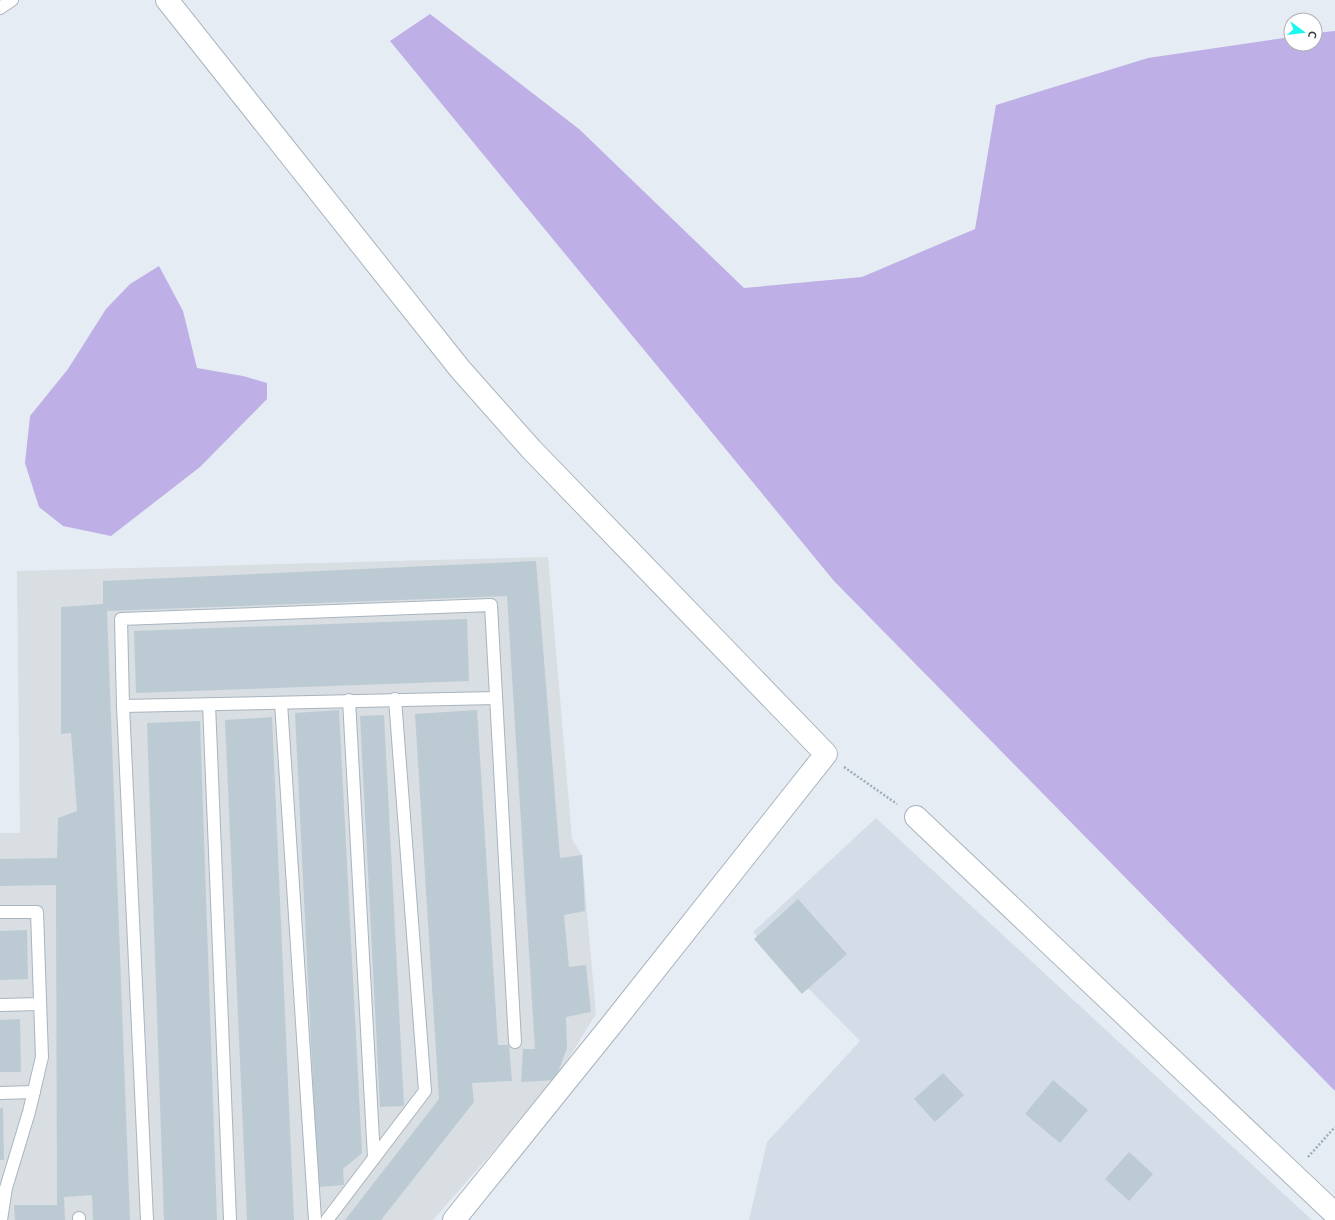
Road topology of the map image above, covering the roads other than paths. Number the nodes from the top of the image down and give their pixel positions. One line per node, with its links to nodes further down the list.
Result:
1 (12, 0): 3 (lane)
2 (167, 0): 25 (street)
3 (0, 8)
4 (496, 698): 5 (lane); 9 (lane); 14 (lane)
5 (395, 699): 6 (lane); 17 (lane)
6 (349, 700): 7 (lane); 17 (lane)
7 (281, 703): 8 (lane); 23 (lane)
8 (209, 704): 9 (lane); 22 (lane)
9 (123, 706): 21 (lane)
10 (916, 817): 19 (street)
11 (0, 912): 13 (lane)
12 (0, 1004): 13 (lane)
13 (40, 1004): 15 (lane)
14 (515, 1042)
15 (34, 1092): 16 (lane); 18 (lane)
16 (0, 1093)
17 (374, 1158): 24 (lane)
18 (3, 1188): 20 (lane)
19 (1335, 1214)
20 (1, 1220)
21 (147, 1220)
22 (230, 1220)
23 (314, 1220)
24 (327, 1220)
25 (454, 1220)

